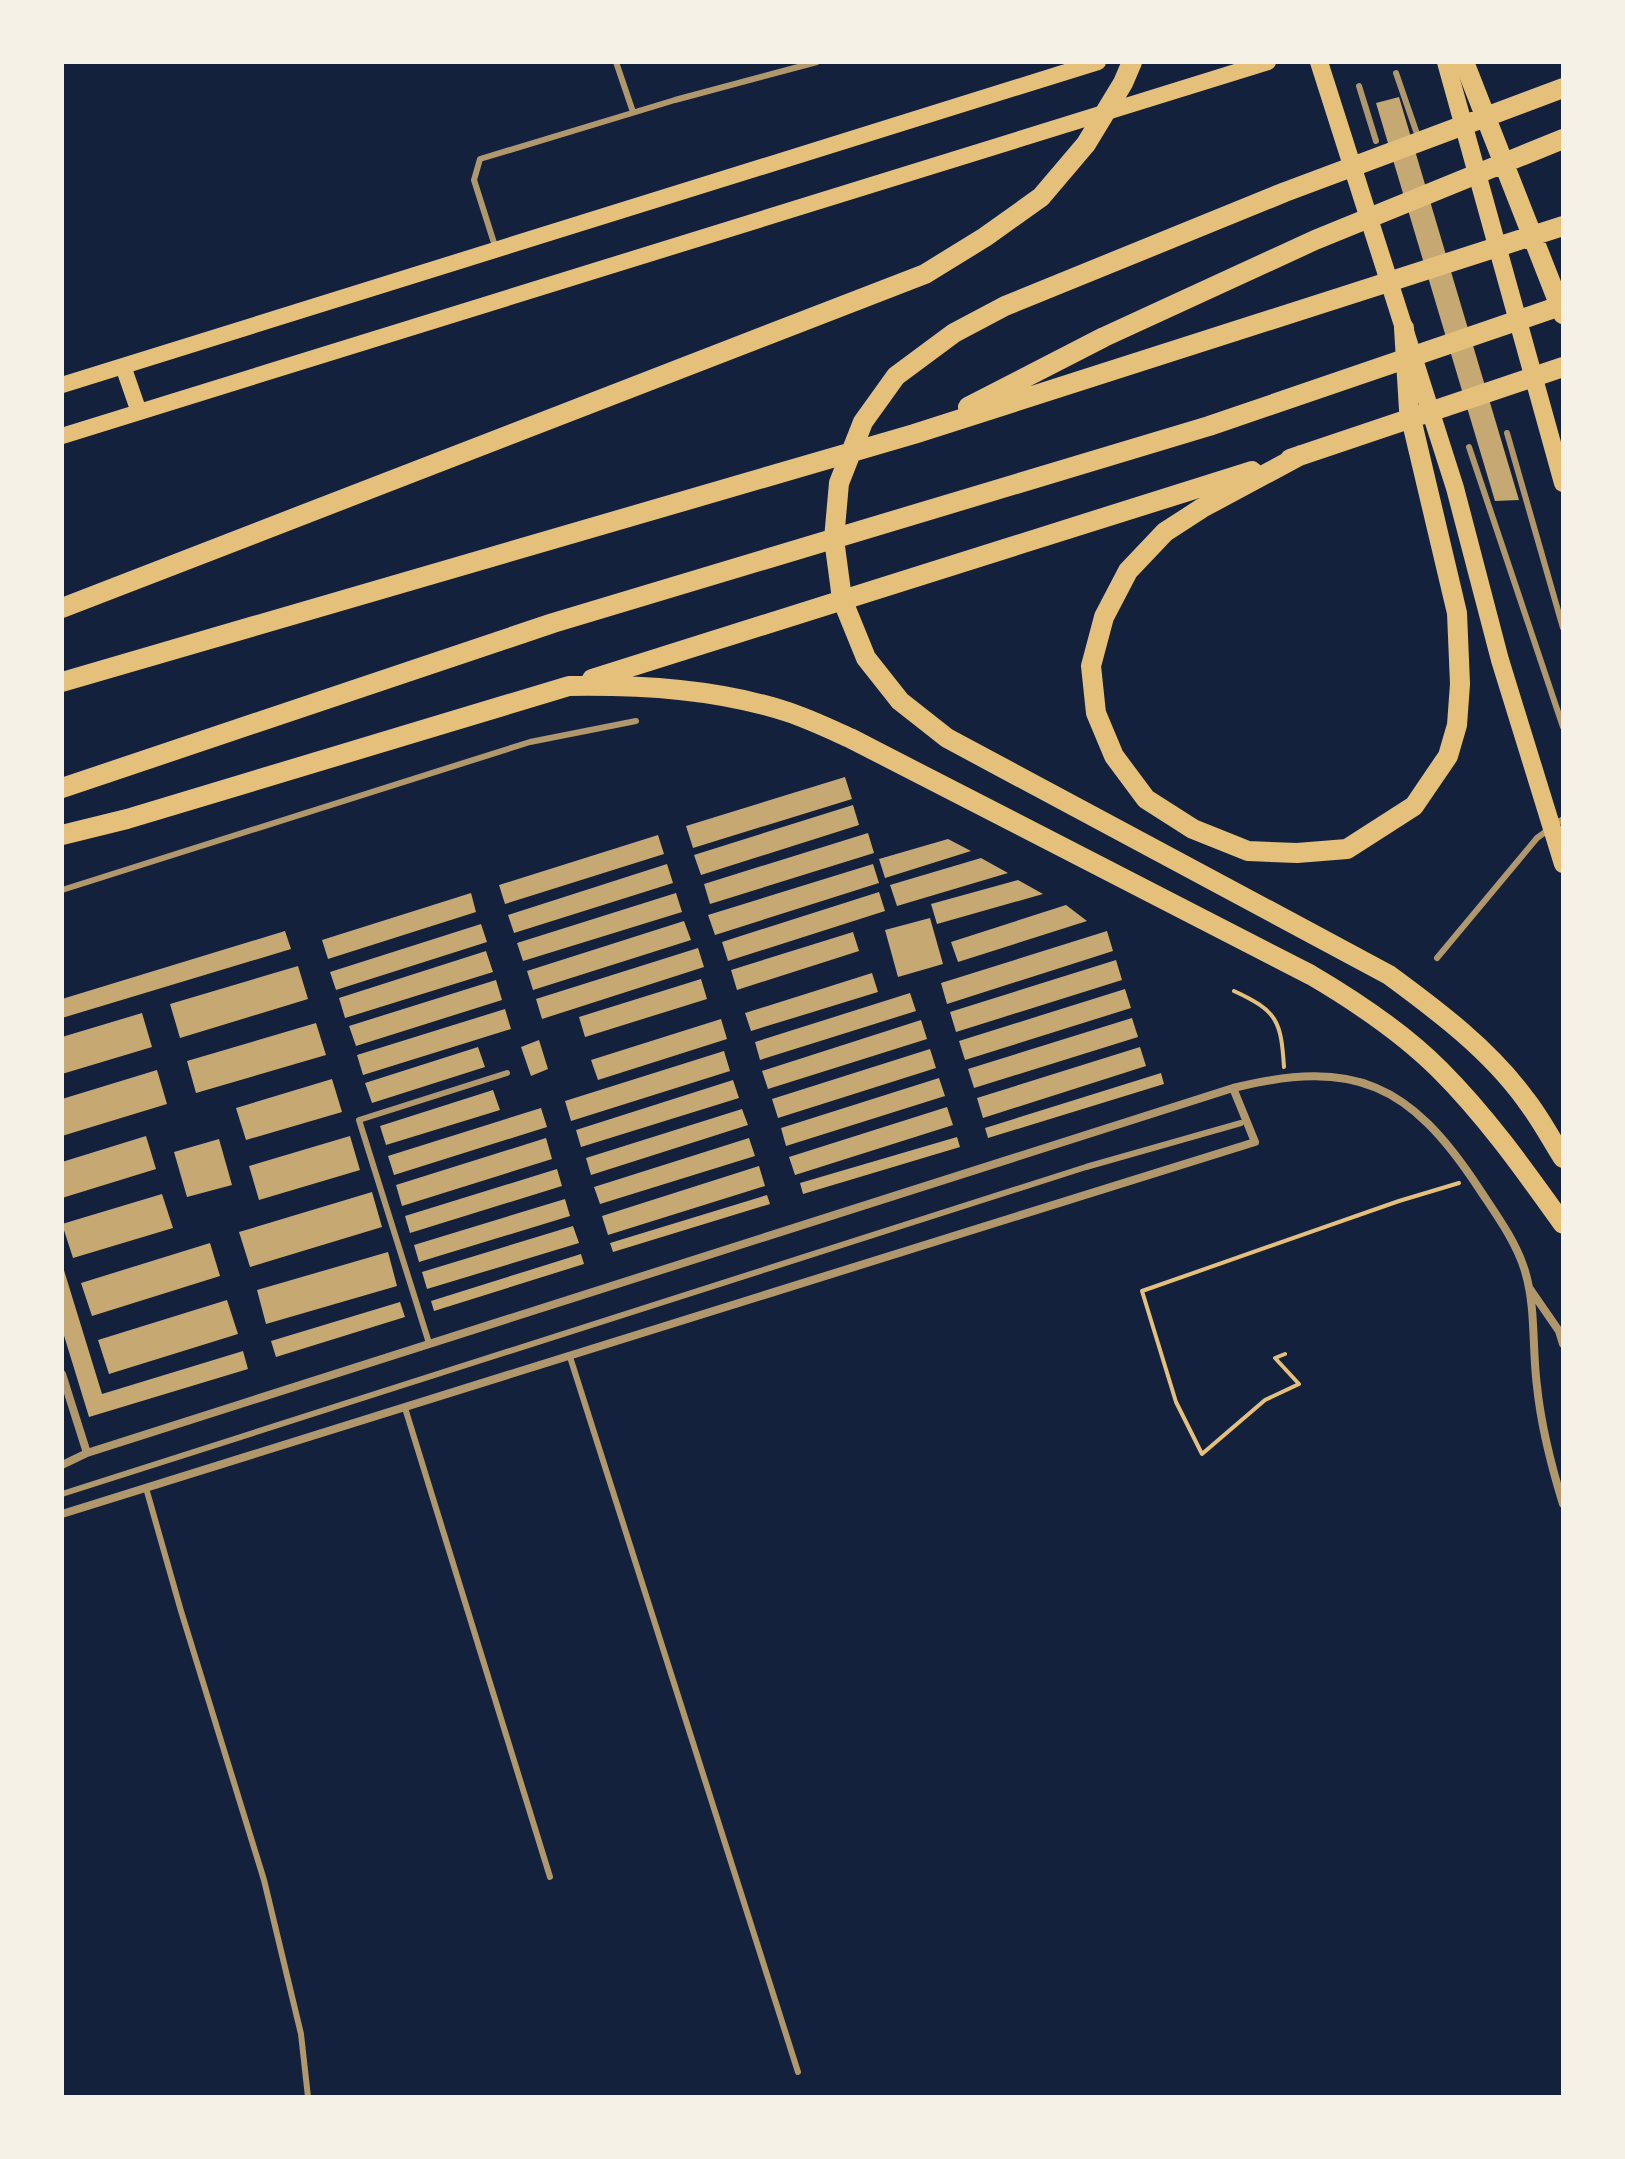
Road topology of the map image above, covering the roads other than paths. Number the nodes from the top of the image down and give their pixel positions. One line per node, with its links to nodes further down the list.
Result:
1 (616, 62): 14 (lane)
2 (817, 62): 14 (lane)
3 (1118, 62): 13 (street)
4 (1132, 62): 33 (highway)
5 (1268, 62): 13 (main road)
6 (1319, 62): 22 (main road)
7 (1446, 62): 32 (main road)
8 (1464, 62): 21 (highway)
9 (1094, 64): 19 (main road)
10 (1396, 73): 15 (lane)
11 (1359, 86): 17 (lane)
12 (1563, 88): 48 (highway)
13 (1131, 104): 26 (main road)
14 (633, 112): 19 (lane)
15 (1416, 131)
16 (1563, 139): 28 (highway)
17 (1376, 141)
18 (1563, 226): 28 (highway)
19 (496, 250): 23 (main road)
20 (1563, 305): 39 (highway)
21 (1563, 314)
22 (1404, 328): 31 (highway); 42 (main road)
23 (123, 366): 25 (main road); 26 (main road)
24 (1563, 367): 31 (highway)
25 (62, 385)
26 (139, 412): 29 (main road)
27 (1507, 433): 34 (lane)
28 (914, 434): 35 (highway)
29 (62, 436)
30 (1469, 447): 38 (lane)
31 (1301, 455): 36 (highway)
32 (1563, 483)
33 (62, 608)
34 (1563, 628)
35 (62, 682)
36 (569, 686): 41 (highway); 49 (highway)
37 (636, 721): 43 (lane)
38 (1563, 727)
39 (62, 788)
40 (1562, 819): 44 (lane)
41 (62, 835)
42 (1563, 864)
43 (62, 890)
44 (1437, 958)
45 (507, 1073): 51 (lane)
46 (1233, 1088): 50 (street); 51 (street); 53 (street)
47 (1241, 1123): 59 (lane)
48 (1563, 1158)
49 (1563, 1224)
50 (1529, 1288): 52 (street); 60 (street)
51 (429, 1343): 56 (street)
52 (1563, 1344)
53 (570, 1357): 55 (street); 63 (lane)
54 (62, 1374): 56 (street)
55 (405, 1408): 58 (street); 62 (lane)
56 (87, 1453): 57 (street)
57 (62, 1465)
58 (146, 1488): 61 (street); 64 (lane)
59 (62, 1494)
60 (1563, 1504)
61 (62, 1514)
62 (550, 1877)
63 (798, 2072)
64 (308, 2097)

